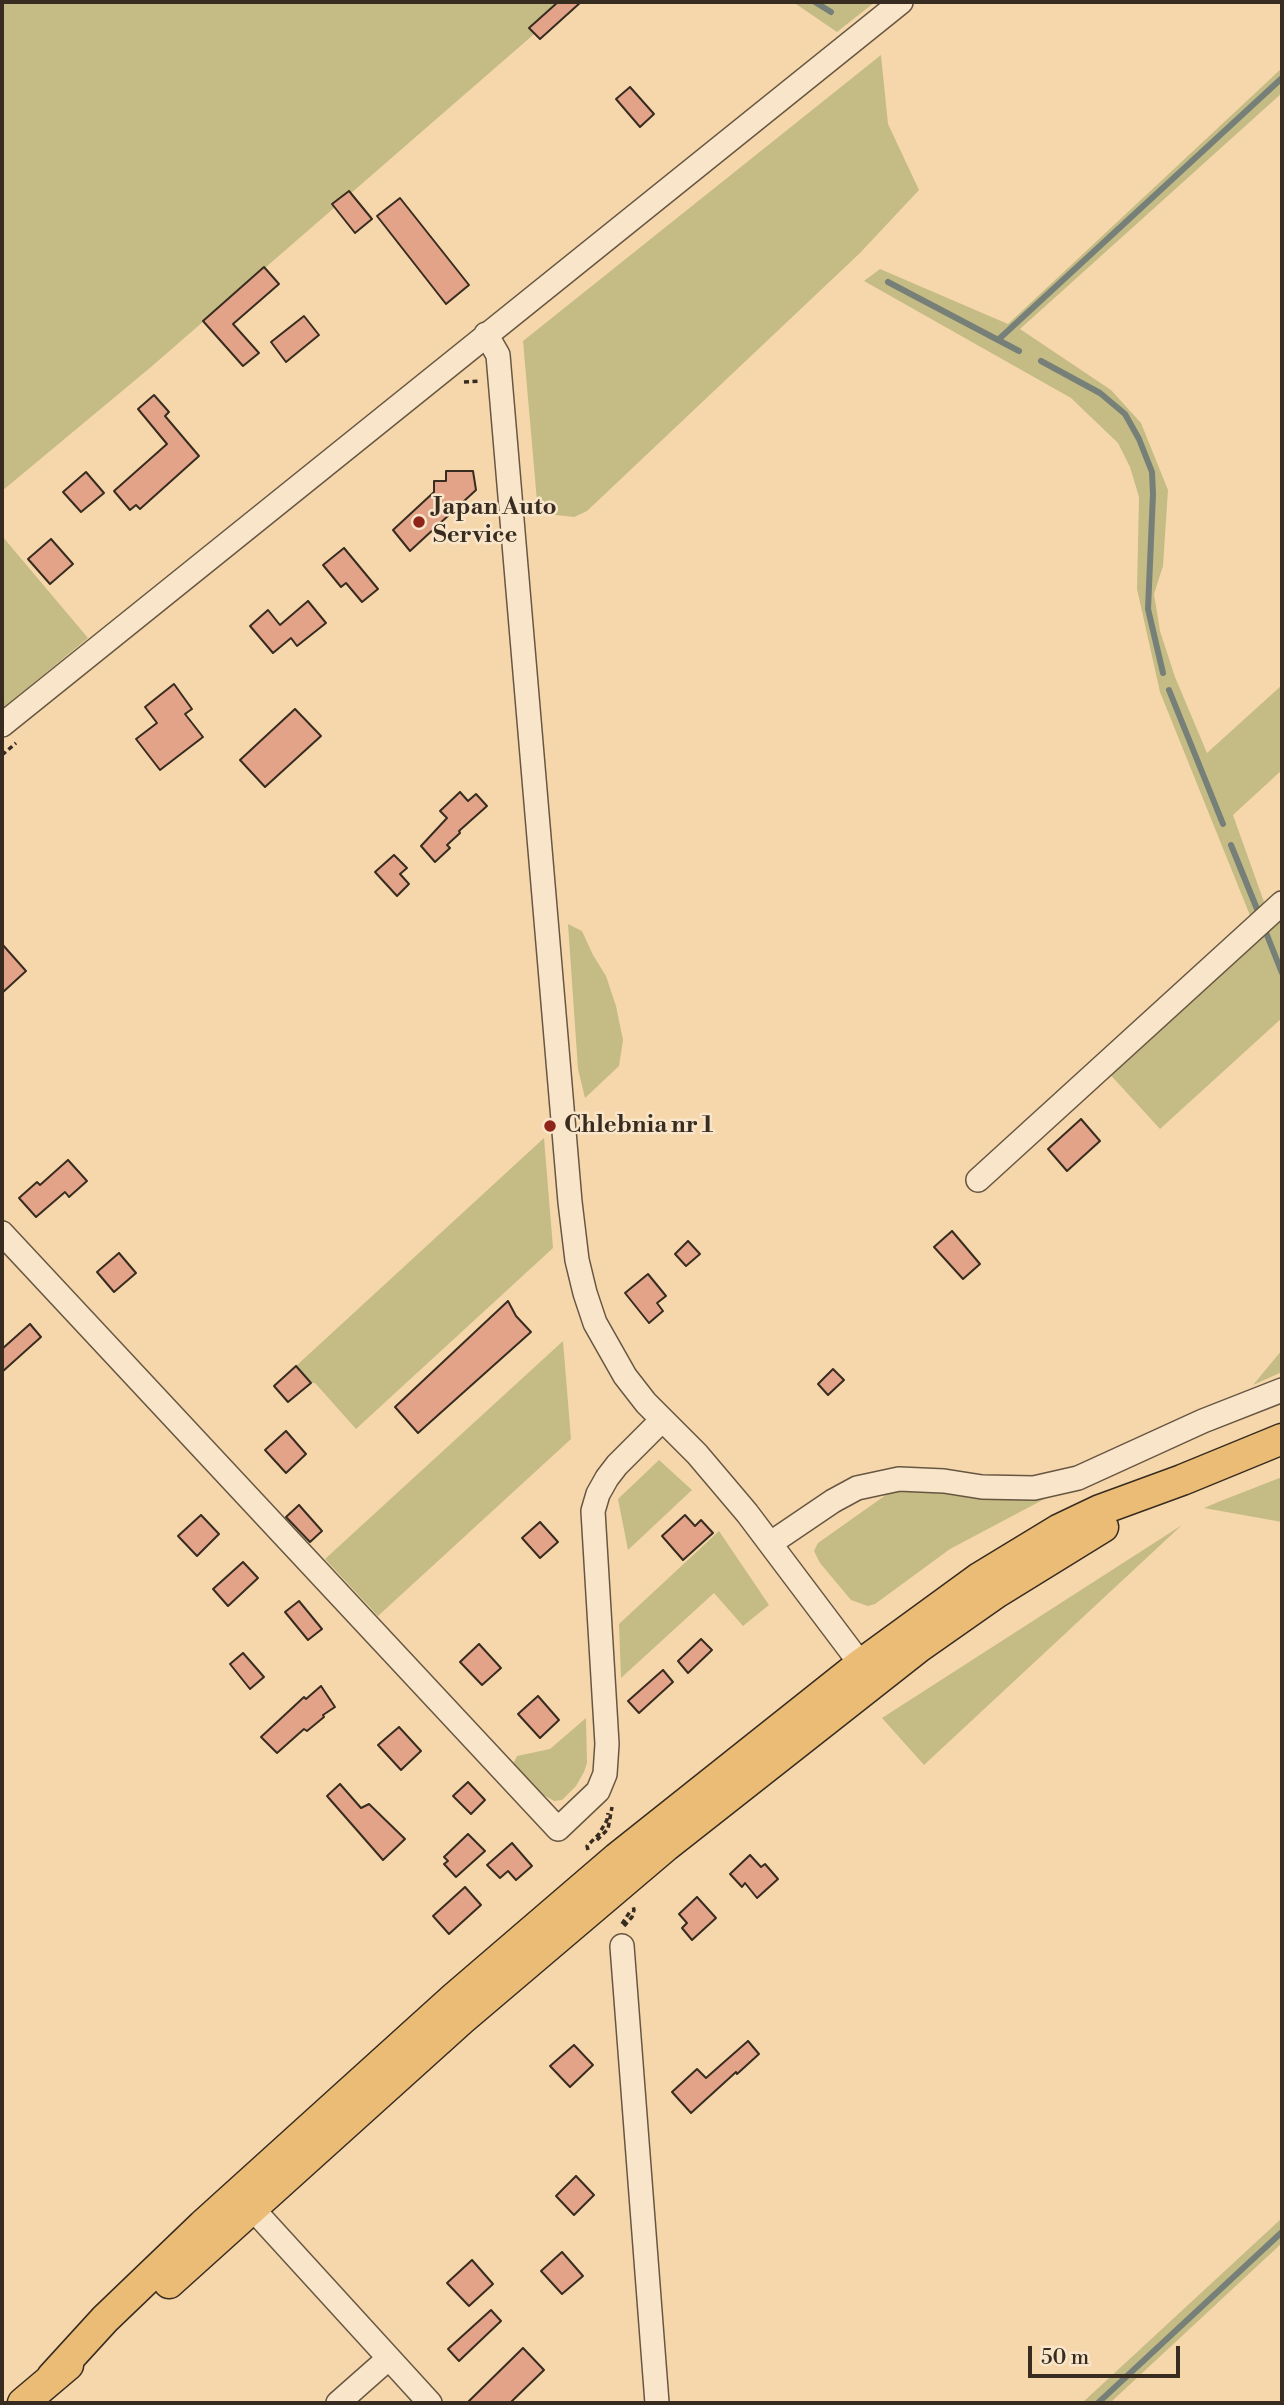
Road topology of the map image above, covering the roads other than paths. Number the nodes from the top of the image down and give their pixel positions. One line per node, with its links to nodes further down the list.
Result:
1 (901, 2): 2 (street)
2 (486, 334): 3 (street); 8 (street)
3 (2, 725)
4 (1282, 903): 5 (street)
5 (978, 1180)
6 (2, 1233): 8 (street)
7 (1282, 1390): 10 (street)
8 (662, 1420): 10 (street)
9 (1282, 1439): 11 (main road)
10 (771, 1543): 11 (street)
11 (867, 1672): 13 (main road)
12 (623, 1949): 18 (street)
13 (245, 2201): 14 (street); 15 (main road)
14 (389, 2358): 16 (street); 17 (street)
15 (23, 2403)
16 (338, 2403)
17 (430, 2403)
18 (657, 2403)

